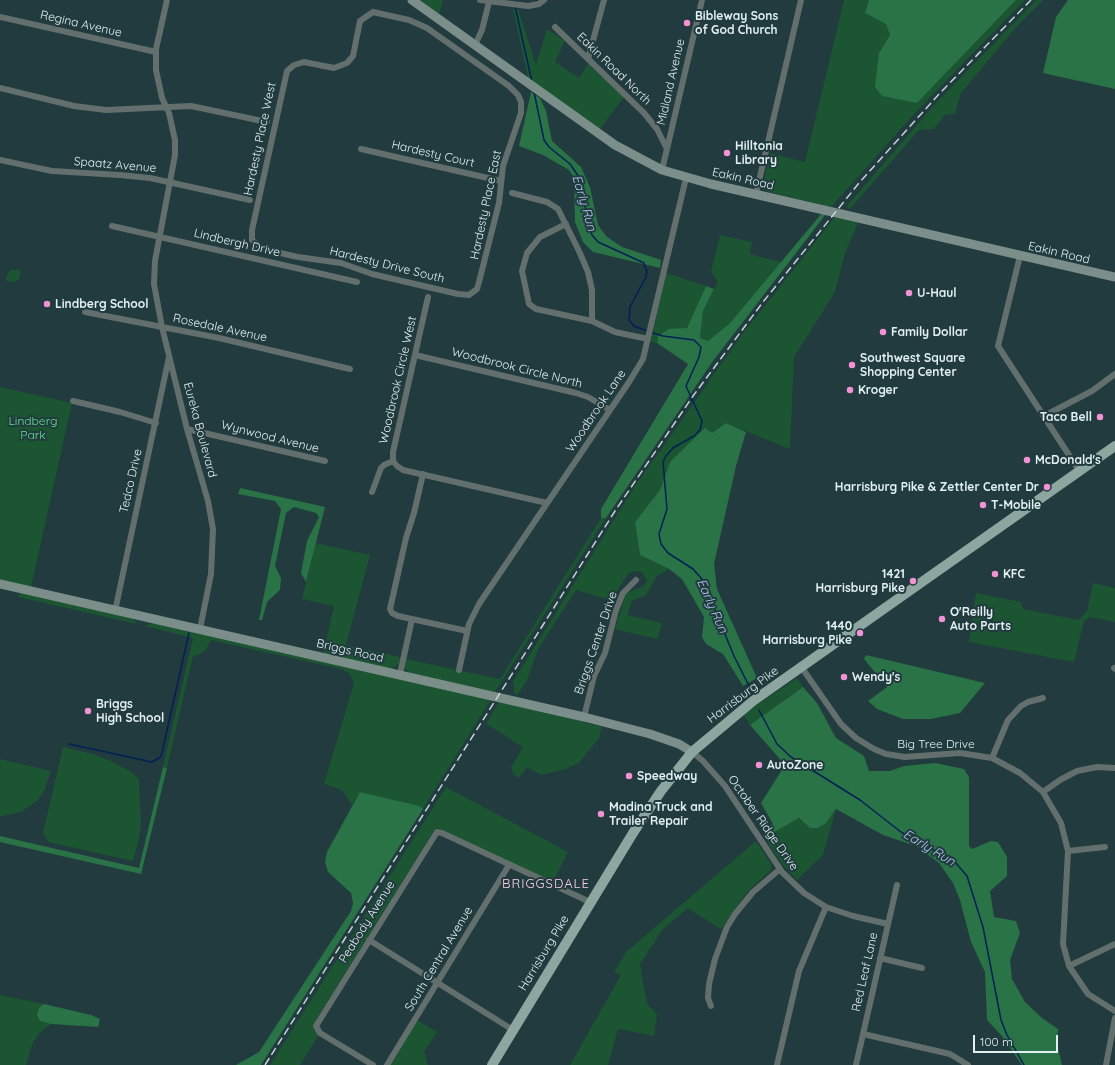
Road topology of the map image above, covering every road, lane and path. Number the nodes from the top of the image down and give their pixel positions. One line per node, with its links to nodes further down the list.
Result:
1 (167, 0): 13 (street, Eureka Boulevard)
2 (412, 0): 12 (street, Eakin Road)
3 (480, 0): 8 (street)
4 (544, 0): 8 (street)
5 (604, 0): 14 (street)
6 (702, 0): 19 (street, Midland Avenue)
7 (801, 0): 26 (street)
8 (489, 2): 12 (street)
9 (373, 12): 23 (street, Hardesty Place East); 31 (street, Hardesty Place West)
10 (0, 17): 13 (street, Regina Avenue)
11 (555, 27): 14 (street, Eakin Road North)
12 (474, 45): 21 (street, Eakin Road)
13 (156, 52): 16 (street, Eureka Boulevard)
14 (588, 59): 19 (street, Eakin Road North)
15 (0, 88): 16 (street)
16 (166, 106): 17 (street); 24 (street, Eureka Boulevard)
17 (267, 122)
18 (361, 149): 23 (street, Hardesty Court)
19 (667, 149): 21 (street, Midland Avenue)
20 (0, 160): 24 (street, Spaatz Avenue)
21 (662, 170): 22 (street, Eakin Road)
22 (686, 178): 26 (street, Eakin Road); 40 (street, Woodbrook Lane)
23 (501, 181): 35 (street, Hardesty Place East)
24 (170, 182): 27 (street, Spaatz Avenue); 30 (street, Eureka Boulevard)
25 (512, 193): 28 (street)
26 (756, 194): 32 (street, Eakin Road)
27 (250, 200)
28 (566, 224): 38 (street); 38 (street)
29 (112, 226): 30 (street, Lindbergh Drive)
30 (159, 236): 34 (street, Lindbergh Drive); 39 (street, Eureka Boulevard)
31 (252, 240): 35 (street, Hardesty Drive South)
32 (1020, 256): 33 (street, Eakin Road); 47 (street)
33 (1115, 277)
34 (357, 282)
35 (472, 293)
36 (428, 297): 41 (street, Woodbrook Circle West)
37 (85, 312): 39 (street, Rosedale Avenue)
38 (592, 320): 40 (street)
39 (162, 327): 42 (street, Eureka Boulevard); 43 (street, Rosedale Avenue)
40 (649, 334): 46 (street, Woodbrook Lane)
41 (416, 355): 46 (street, Woodbrook Circle North); 52 (street, Woodbrook Circle West)
42 (169, 356): 48 (street, Tedco Drive); 49 (street, Eureka Boulevard)
43 (350, 369)
44 (1115, 374): 47 (street)
45 (73, 401): 48 (street)
46 (610, 410): 56 (street, Woodbrook Lane)
47 (1044, 416): 53 (street)
48 (156, 423): 59 (street, Tedco Drive)
49 (187, 429): 51 (street, Wynwood Avenue); 61 (street, Eureka Boulevard)
50 (1115, 446): 53 (main road, Harrisburg Pike)
51 (325, 461)
52 (393, 461): 54 (street, Woodbrook Circle West); 55 (street)
53 (1080, 472): 63 (main road, Harrisburg Pike)
54 (424, 474): 56 (street, Woodbrook Circle West); 60 (street)
55 (372, 492)
56 (547, 503): 62 (street, Woodbrook Lane)
57 (636, 580): 67 (street, Briggs Center Drive)
58 (0, 584): 59 (street, Briggs Road)
59 (116, 610): 61 (street, Briggs Road)
60 (412, 619): 62 (street); 65 (street)
61 (200, 630): 65 (street, Briggs Road)
62 (467, 631): 64 (street, Woodbrook Lane)
63 (802, 668): 68 (main road, Harrisburg Pike); 69 (street, Big Tree Drive)
64 (459, 670)
65 (400, 674): 67 (street, Briggs Road)
66 (1043, 698): 69 (street)
67 (584, 717): 68 (street, Briggs Road)
68 (692, 752): 75 (street, October Ridge Drive); 77 (main road, Harrisburg Pike)
69 (992, 758): 71 (street, Big Tree Drive)
70 (1115, 768): 71 (street)
71 (1043, 792): 73 (street, Big Tree Drive)
72 (1105, 847): 73 (street)
73 (1068, 851): 83 (street, Big Tree Drive)
74 (509, 865): 77 (street); 80 (street, Peabody Avenue); 85 (street, South Central Avenue)
75 (780, 869): 78 (street, October Ridge Drive); 86 (street)
76 (897, 885): 79 (street, Red Leaf Lane)
77 (590, 902): 89 (main road, Harrisburg Pike)
78 (826, 907): 79 (street, October Ridge Drive); 94 (street)
79 (888, 924): 82 (street, Red Leaf Lane)
80 (369, 940): 85 (street); 91 (street, Peabody Avenue)
81 (1115, 944): 83 (street)
82 (880, 958): 84 (street); 90 (street, Red Leaf Lane)
83 (1069, 966): 87 (street, Big Tree Drive)
84 (922, 968)
85 (436, 983): 89 (street); 92 (street, South Central Avenue)
86 (710, 1006)
87 (1115, 1011)
88 (1115, 1018): 97 (street)
89 (513, 1030): 93 (main road, Harrisburg Pike)
90 (863, 1034): 95 (street, Red Leaf Lane); 96 (street)
91 (373, 1065)
92 (387, 1065)
93 (492, 1065)
94 (777, 1065)
95 (856, 1065)
96 (968, 1065)
97 (1106, 1065)

